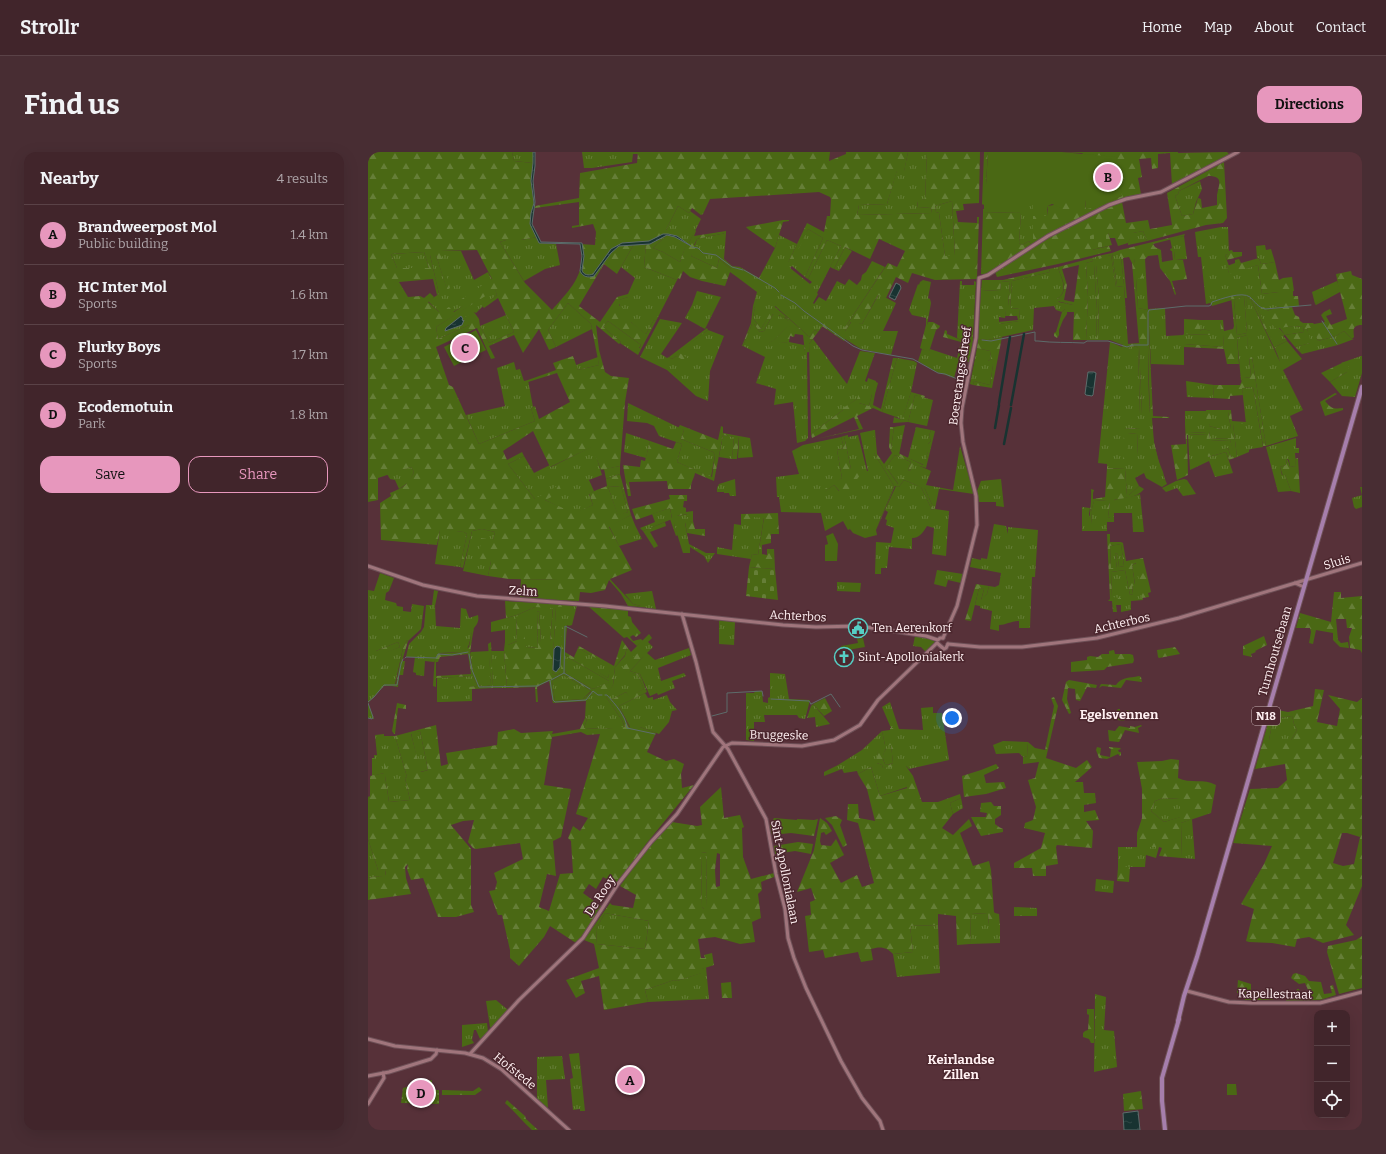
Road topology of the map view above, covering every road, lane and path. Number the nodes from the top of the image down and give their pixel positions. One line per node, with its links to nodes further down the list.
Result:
1 (1238, 152): 11 (street, Boeretangsedreef)
2 (1362, 387): 5 (main road, Turnhoutsebaan / N18)
3 (1362, 563): 6 (street, Sluis)
4 (368, 566): 10 (street, Zelm)
5 (1308, 574): 6 (street, Sluis); 7 (main road, Turnhoutsebaan / N18)
6 (1317, 577): 7 (street, Sluis)
7 (1306, 580): 8 (street, Achterbos); 9 (main road, Turnhoutsebaan / N18)
8 (1295, 583): 9 (street); 13 (street, Achterbos)
9 (1304, 587): 15 (main road, Turnhoutsebaan / N18)
10 (681, 614): 12 (street, Achterbos); 14 (street, Sint-Apollonialaan)
11 (943, 638): 12 (street); 13 (street)
12 (937, 642): 13 (street, Achterbos); 14 (street, Bruggeske)
13 (948, 644)
14 (725, 746): 18 (street, De Rooy); 26 (street, Sint-Apollonialaan)
15 (1187, 991): 16 (street, Kapellestraat); 27 (main road, Turnhoutsebaan / N18)
16 (1362, 992)
17 (368, 1040): 19 (street, Hofstede)
18 (477, 1046): 20 (street, De Rooy); 21 (street)
19 (436, 1050): 20 (street, Hofstede); 22 (street)
20 (470, 1054): 21 (street, Hofstede)
21 (476, 1055): 25 (street, Hofstede)
22 (383, 1073): 23 (street); 24 (street)
23 (368, 1076)
24 (368, 1104)
25 (569, 1130)
26 (883, 1130)
27 (1165, 1130)

